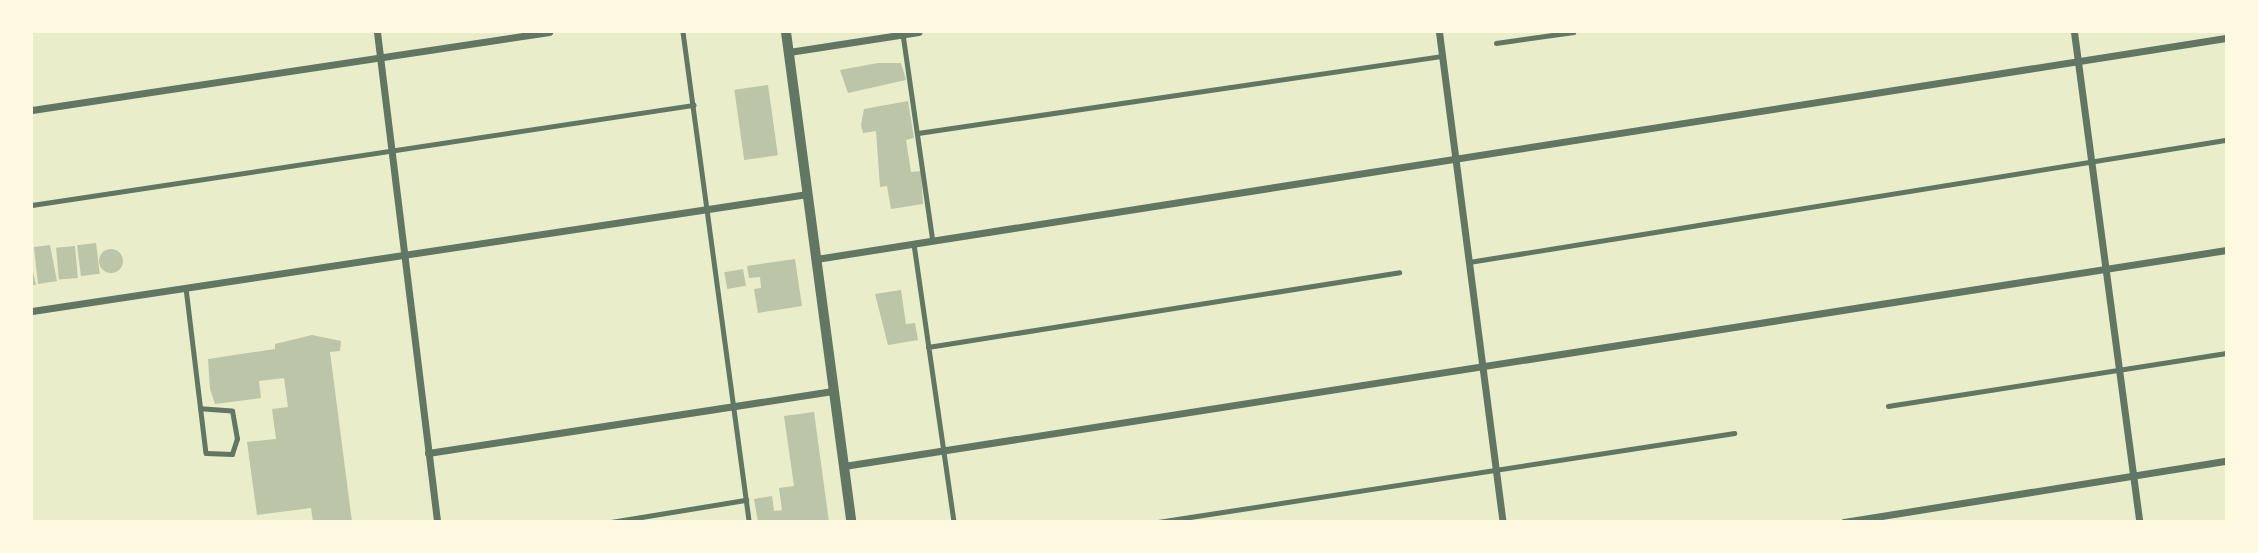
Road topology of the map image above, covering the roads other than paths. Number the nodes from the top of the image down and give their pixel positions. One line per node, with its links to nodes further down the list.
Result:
1 (377, 32): 14 (street)
2 (549, 32): 14 (street)
3 (683, 32): 16 (lane)
4 (786, 32): 12 (street)
5 (918, 32): 9 (street)
6 (1439, 32): 13 (street)
7 (1573, 32): 11 (lane)
8 (2074, 32): 15 (street)
9 (899, 33): 12 (street); 18 (lane)
10 (2227, 38): 15 (street)
11 (1496, 43)
12 (789, 52): 23 (street)
13 (1442, 56): 18 (lane); 21 (street)
14 (379, 57): 17 (street); 20 (street)
15 (2078, 61): 21 (street); 22 (street)
16 (693, 105): 20 (lane); 25 (lane)
17 (32, 110)
18 (918, 133): 26 (lane)
19 (2227, 140): 22 (lane)
20 (391, 151): 24 (lane); 29 (street)
21 (1455, 159): 26 (street); 31 (street)
22 (2091, 161): 31 (lane); 32 (street)
23 (807, 194): 25 (street); 30 (street)
24 (32, 205)
25 (708, 209): 29 (street); 42 (lane)
26 (933, 241): 27 (street)
27 (914, 244): 30 (street); 36 (lane)
28 (2227, 250): 32 (street)
29 (402, 256): 34 (street); 46 (street)
30 (816, 259): 40 (street)
31 (1469, 262): 38 (street)
32 (2105, 269): 38 (street); 39 (street)
33 (1399, 272): 36 (lane)
34 (186, 288): 35 (street); 43 (lane)
35 (32, 311)
36 (928, 347): 45 (lane)
37 (2227, 353): 39 (lane)
38 (1483, 366): 45 (street); 49 (street)
39 (2119, 370): 41 (lane); 50 (street)
40 (834, 391): 42 (street); 48 (street)
41 (1888, 406)
42 (734, 407): 46 (street); 51 (lane)
43 (201, 410): 43 (lane)
44 (1734, 433): 49 (lane)
45 (944, 450): 48 (street); 56 (lane)
46 (428, 453): 52 (street)
47 (2227, 461): 50 (street)
48 (844, 466): 55 (street)
49 (1497, 470): 57 (lane); 58 (street)
50 (2133, 476): 59 (street); 60 (street)
51 (746, 500): 53 (lane); 54 (lane)
52 (437, 522)
53 (611, 522)
54 (749, 522)
55 (851, 522)
56 (954, 522)
57 (1158, 522)
58 (1503, 522)
59 (1844, 522)
60 (2139, 522)

